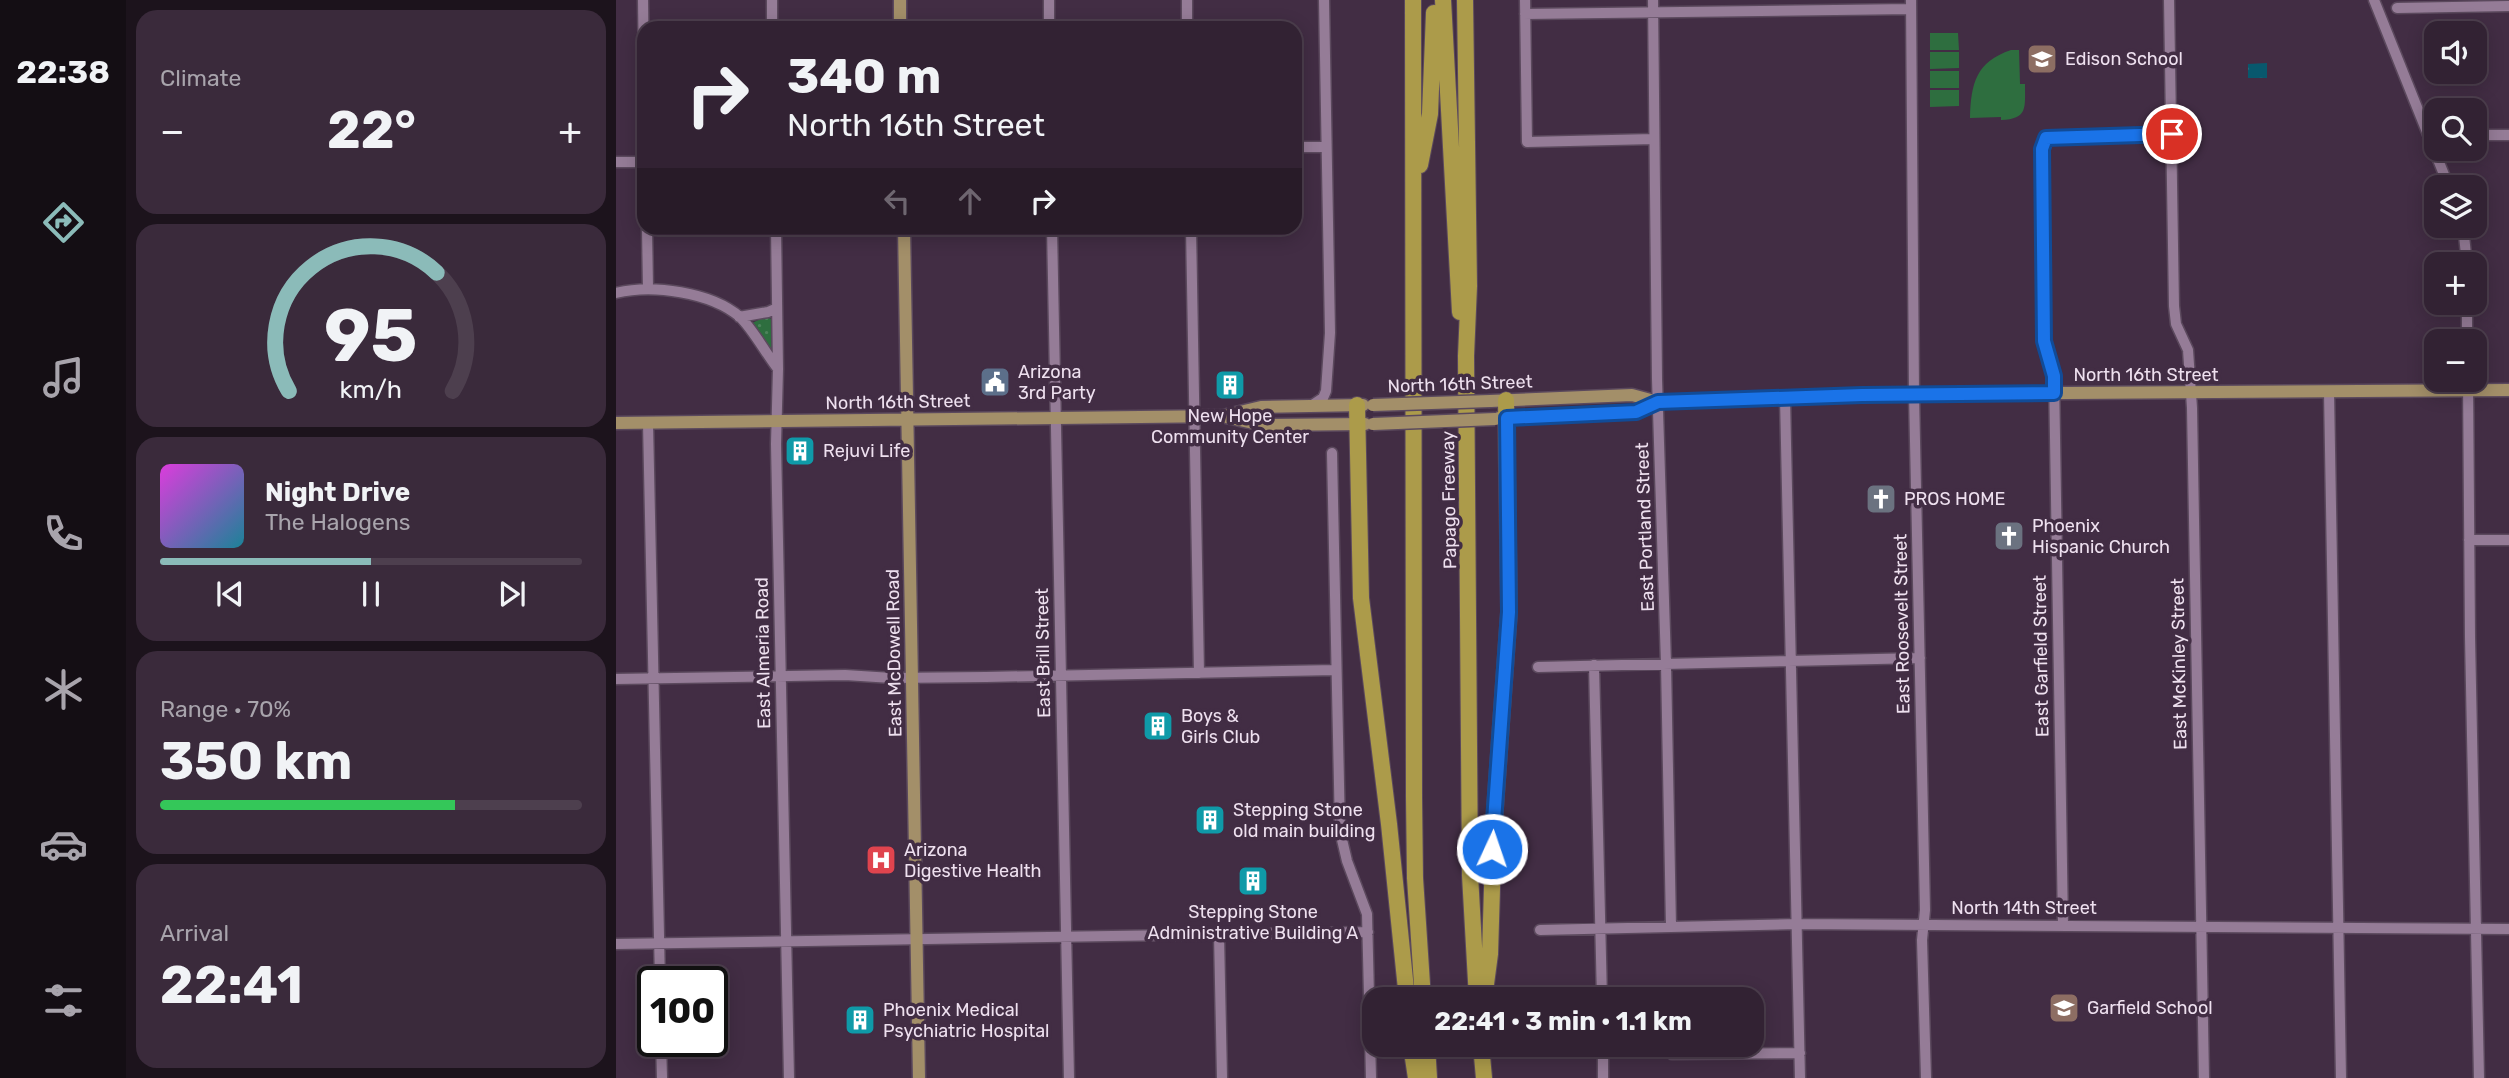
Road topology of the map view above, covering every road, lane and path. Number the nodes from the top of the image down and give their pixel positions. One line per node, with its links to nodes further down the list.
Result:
1 (643, 0): 19 (street)
2 (772, 0): 20 (street)
3 (900, 0): 21 (main road)
4 (1049, 0): 22 (street)
5 (1187, 0): 23 (street)
6 (1324, 0): 30 (street)
7 (1434, 0): 33 (highway)
8 (1443, 0): 43 (highway)
9 (1465, 0): 43 (highway, Papago Freeway)
10 (1525, 0): 18 (street)
11 (2169, 0): 25 (street, East McKinley Street)
12 (2374, 0): 24 (street)
13 (1413, 2): 33 (highway, Papago Freeway)
14 (1911, 4): 15 (street); 52 (street, East Roosevelt Street)
15 (1653, 5): 18 (street); 28 (street, East Portland Street)
16 (2509, 6): 17 (street)
17 (2397, 8)
18 (1525, 14): 28 (street)
19 (643, 21)
20 (772, 21)
21 (900, 21)
22 (1049, 21)
23 (1187, 21)
24 (2424, 118)
25 (2172, 134): 50 (street, East Garfield Street); 51 (street, East McKinley Street)
26 (2487, 135): 27 (street)
27 (2509, 135)
28 (1654, 139): 55 (street, East Portland Street)
29 (1302, 147): 30 (street)
30 (1326, 147): 57 (street)
31 (616, 162): 32 (street)
32 (637, 162)
33 (1413, 201): 101 (highway, Papago Freeway)
34 (647, 235): 39 (street)
35 (776, 235): 41 (street, East Almeria Road)
36 (904, 235): 62 (main road, East McDowell Road)
37 (1052, 235): 60 (street, East Brill Street)
38 (1191, 235): 58 (street)
39 (648, 288): 40 (street); 42 (street)
40 (616, 293)
41 (777, 308): 42 (street); 44 (street, East Almeria Road)
42 (739, 317): 44 (street)
43 (1466, 356): 102 (highway, Papago Freeway)
44 (778, 369): 63 (street, East Almeria Road)
45 (2424, 387): 48 (main road, North 16th Street)
46 (2487, 387): 47 (main road, North 16th Street)
47 (2509, 390)
48 (2329, 392): 51 (main road, North 16th Street); 87 (street)
49 (2468, 392): 68 (street)
50 (2054, 393): 51 (main road, North 16th Street); 52 (main road, North 16th Street); 84 (street, East Garfield Street)
51 (2192, 393): 86 (street, East McKinley Street)
52 (1914, 394): 53 (main road, North 16th Street); 70 (street, East Roosevelt Street)
53 (1785, 398): 55 (main road, North 16th Street); 71 (street)
54 (1498, 400): 55 (main road, North 16th Street); 56 (main road, North 16th Street, bridge); 61 (highway)
55 (1658, 402): 61 (main road, North 16th Street); 72 (street, East Portland Street)
56 (1365, 405): 57 (main road, North 16th Street); 66 (highway)
57 (1311, 406): 59 (main road, North 16th Street)
58 (1194, 416): 59 (main road, North 16th Street); 60 (main road, North 16th Street); 76 (street)
59 (1223, 416): 66 (main road, North 16th Street)
60 (1056, 418): 62 (main road, North 16th Street); 77 (street, East Brill Street)
61 (1501, 418): 66 (main road, North 16th Street, bridge); 103 (highway)
62 (907, 420): 63 (main road, North 16th Street); 80 (main road, East McDowell Road)
63 (777, 421): 65 (main road, North 16th Street); 78 (street, East Almeria Road)
64 (616, 423): 65 (main road, North 16th Street)
65 (649, 423): 79 (street)
66 (1365, 424): 100 (highway)
67 (1332, 453): 75 (street)
68 (2469, 540): 69 (street); 89 (street)
69 (2509, 540)
70 (1920, 658): 71 (street); 83 (street, East Roosevelt Street)
71 (1791, 661): 72 (street); 82 (street)
72 (1667, 664): 73 (street); 85 (street, East Portland Street)
73 (1594, 665): 74 (street); 88 (street)
74 (1538, 667)
75 (1336, 670): 76 (street); 92 (street)
76 (1199, 673): 77 (street)
77 (1061, 676): 80 (street); 94 (street, East Brill Street)
78 (780, 677): 79 (street); 80 (street); 96 (street, East Almeria Road)
79 (654, 678): 81 (street); 98 (street)
80 (911, 678): 95 (main road, East McDowell Road)
81 (616, 679)
82 (1797, 924): 83 (street, North 14th Street); 85 (street, North 14th Street); 105 (street)
83 (1923, 924): 84 (street, North 14th Street); 123 (street, East Roosevelt Street)
84 (2063, 925): 86 (street, North 14th Street)
85 (1671, 927): 88 (street, North 14th Street)
86 (2202, 927): 87 (street, North 14th Street); 124 (street, East McKinley Street)
87 (2339, 928): 89 (street, North 14th Street); 125 (street)
88 (1600, 929): 91 (street, North 14th Street); 104 (street)
89 (2476, 929): 90 (street, North 14th Street); 126 (street)
90 (2509, 929)
91 (1539, 930)
92 (1368, 932): 93 (street); 117 (street)
93 (1219, 935): 94 (street); 116 (street)
94 (1067, 937): 95 (street); 115 (street, East Brill Street)
95 (916, 940): 96 (street); 114 (main road, East McDowell Road)
96 (788, 942): 98 (street); 113 (street, East Almeria Road)
97 (616, 944): 98 (street)
98 (659, 944): 99 (street)
99 (660, 966)
100 (1406, 987)
101 (1422, 987)
102 (1477, 987)
103 (1486, 987)
104 (1602, 987)
105 (1800, 1052): 106 (street); 122 (street)
106 (1764, 1053)
107 (661, 1057): 112 (street)
108 (1413, 1057): 118 (highway)
109 (1428, 1057): 119 (highway)
110 (1482, 1057): 120 (highway)
111 (1603, 1057): 121 (street)
112 (662, 1078)
113 (789, 1078)
114 (919, 1078)
115 (1069, 1078)
116 (1222, 1078)
117 (1371, 1078)
118 (1416, 1078)
119 (1429, 1078)
120 (1485, 1078)
121 (1603, 1078)
122 (1800, 1078)
123 (1926, 1078)
124 (2204, 1078)
125 (2341, 1078)
126 (2479, 1078)

